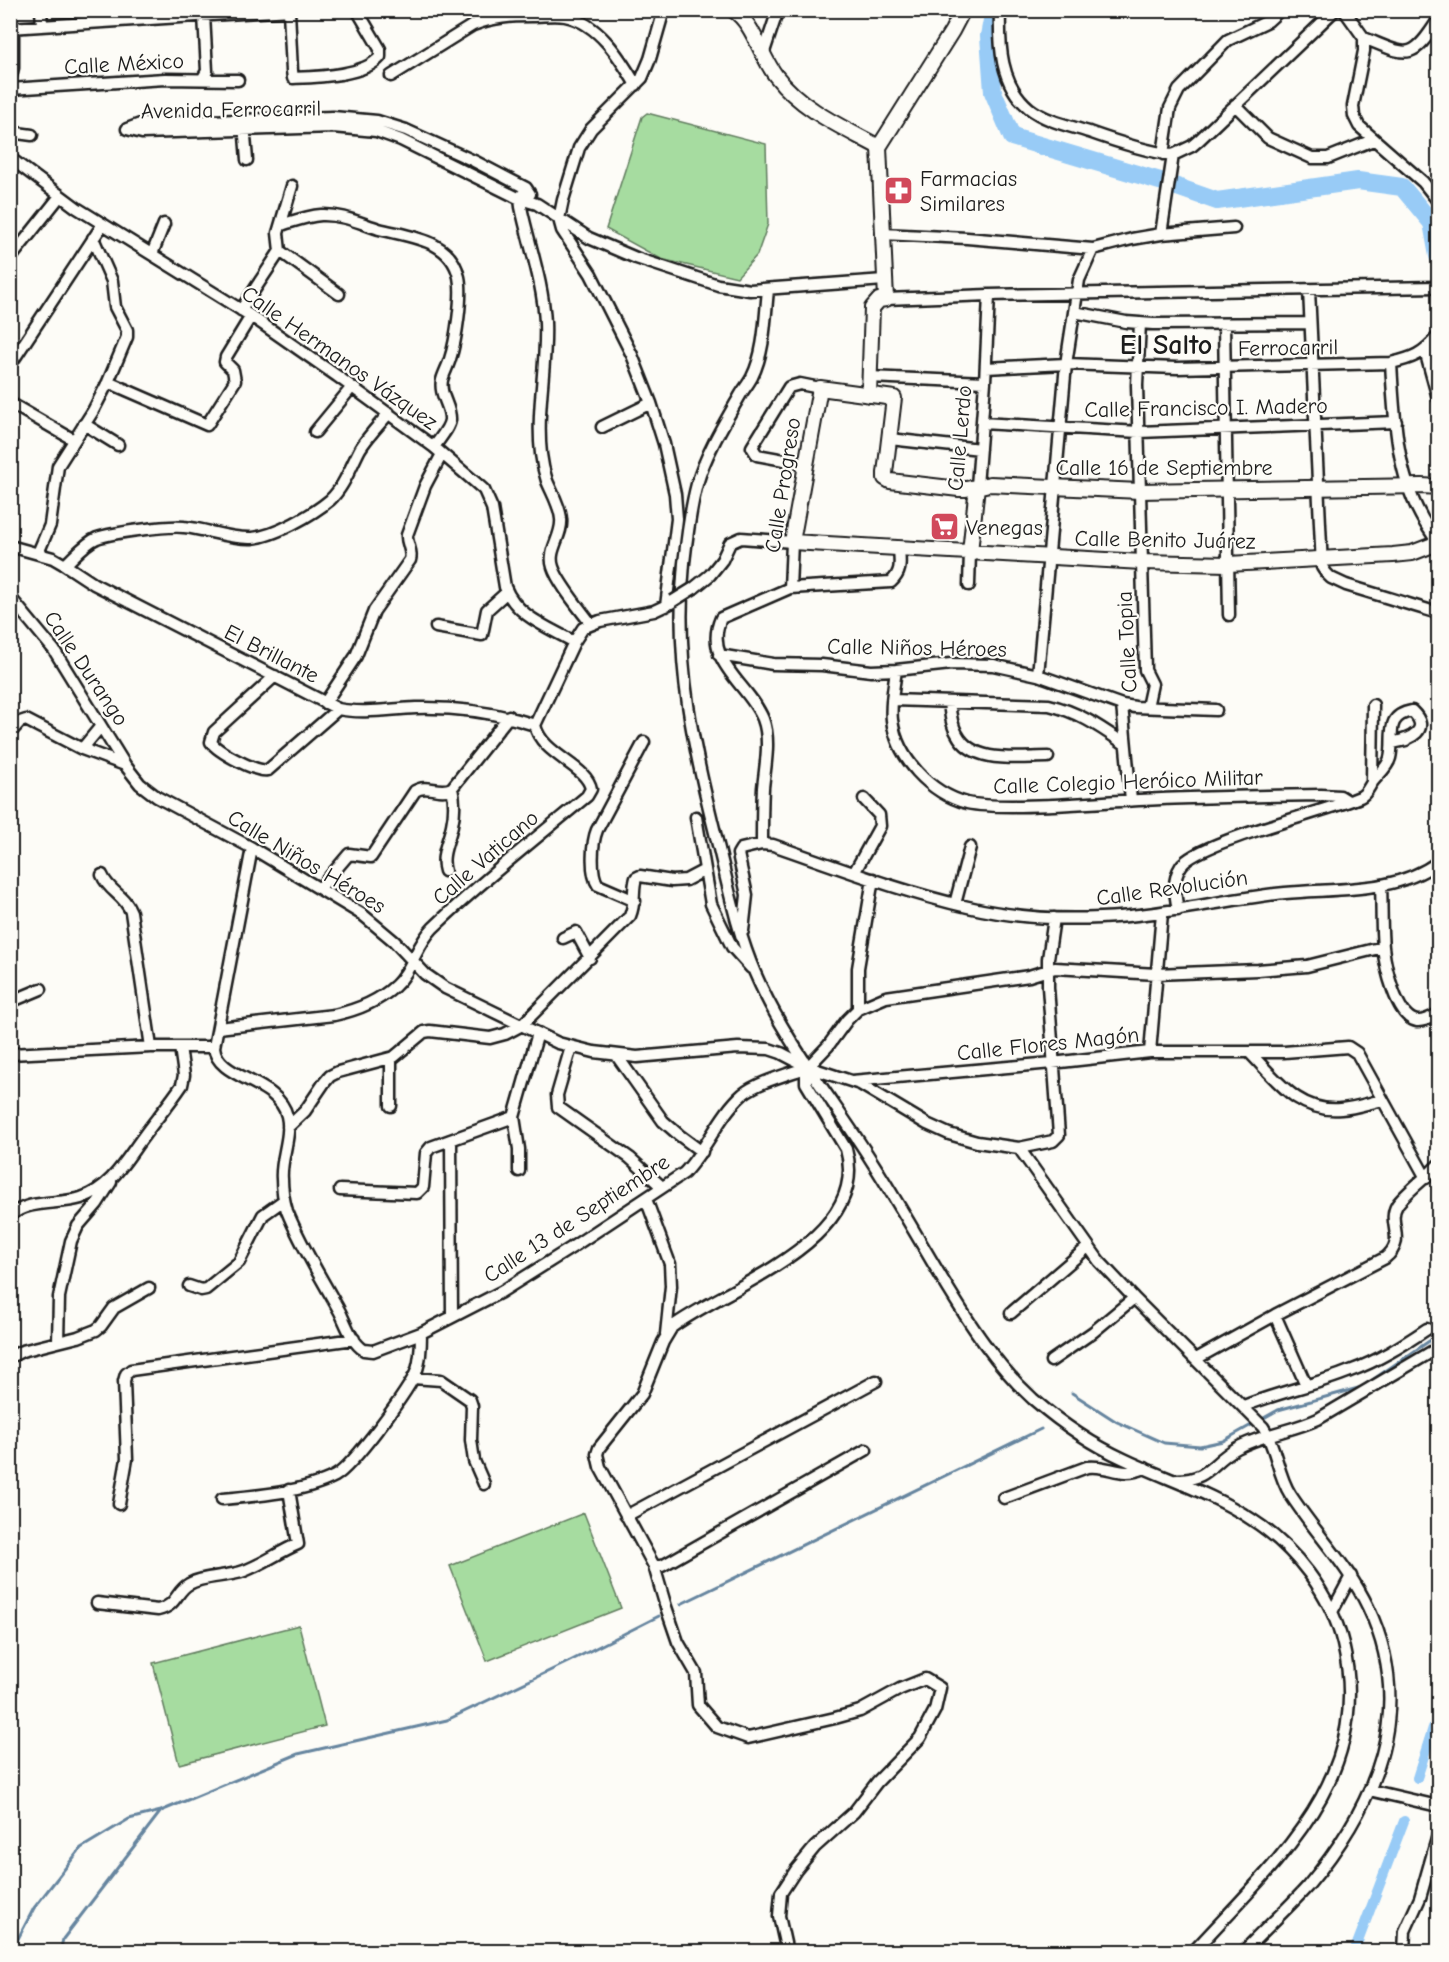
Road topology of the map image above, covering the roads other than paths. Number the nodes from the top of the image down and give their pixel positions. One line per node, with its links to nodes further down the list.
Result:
1 (41, 10): 16 (street)
2 (357, 10): 11 (street)
3 (664, 10): 24 (street)
4 (733, 10): 19 (street)
5 (778, 10): 19 (street)
6 (963, 10): 32 (street)
7 (1000, 10): 34 (street)
8 (1280, 10): 34 (street)
9 (1335, 10): 26 (street)
10 (1344, 10): 18 (street)
11 (290, 11): 12 (street)
12 (243, 12): 14 (street)
13 (174, 14): 14 (street); 16 (street)
14 (204, 15): 21 (street)
15 (1438, 20): 18 (street)
16 (42, 26): 17 (street)
17 (12, 28): 22 (street)
18 (1364, 38): 31 (street)
19 (763, 55): 32 (street)
20 (391, 76): 24 (street)
21 (203, 78): 23 (street, Calle México); 25 (street, Calle México)
22 (10, 80)
23 (238, 80)
24 (636, 85): 42 (street)
25 (10, 89)
26 (1235, 105): 31 (street); 34 (street)
27 (361, 124): 28 (street, Avenida Ferrocarril); 37 (street, Avenida Ferrocarril); 39 (street, Avenida Ferrocarril)
28 (244, 125): 28 (street, Avenida Ferrocarril); 35 (street)
29 (10, 132): 30 (street)
30 (32, 135)
31 (1373, 140): 40 (street)
32 (879, 147): 47 (street)
33 (10, 158): 38 (street, Calle Hermanos Vázquez)
34 (1169, 158): 48 (street)
35 (247, 160)
36 (292, 186): 45 (street)
37 (526, 188): 39 (street); 41 (street, Avenida Ferrocarril)
38 (60, 196): 43 (street, Calle Hermanos Vázquez); 53 (street)
39 (520, 199): 41 (street, Avenida Ferrocarril); 129 (street)
40 (1438, 201)
41 (537, 204): 42 (street, Avenida Ferrocarril)
42 (558, 219): 56 (street, Avenida Ferrocarril); 87 (street)
43 (103, 224): 49 (street); 52 (street, Calle Hermanos Vázquez)
44 (164, 224): 52 (street)
45 (281, 225): 51 (street); 102 (street)
46 (1234, 228): 48 (street)
47 (882, 234): 50 (street); 54 (street)
48 (1161, 234): 50 (street)
49 (93, 238): 72 (street); 79 (street)
50 (1093, 249): 58 (street)
51 (280, 251): 59 (street); 63 (street)
52 (152, 254): 63 (street, Calle Hermanos Vázquez)
53 (10, 259)
54 (884, 280): 56 (street, Avenida Ferrocarril); 61 (street)
55 (1435, 287): 57 (street)
56 (768, 290): 176 (street)
57 (1309, 290): 58 (street); 64 (street)
58 (1076, 293): 60 (street); 62 (street)
59 (339, 294)
60 (989, 295): 61 (street); 75 (street, Calle Lerdo)
61 (886, 299): 77 (street)
62 (1074, 312): 65 (street); 71 (street)
63 (246, 313): 79 (street); 81 (street, Calle Hermanos Vázquez)
64 (1310, 322): 66 (street); 73 (street)
65 (1140, 323): 66 (street); 74 (street, Calle Topia)
66 (1224, 324): 76 (street)
67 (1438, 336): 68 (street, Ferrocarril)
68 (1425, 351): 69 (street); 70 (street, Ferrocarril); 85 (street)
69 (1438, 359)
70 (1390, 363): 73 (street, Ferrocarril); 89 (street)
71 (1066, 364): 74 (street, Ferrocarril); 75 (street, Ferrocarril); 94 (street)
72 (10, 365)
73 (1313, 366): 76 (street, Ferrocarril); 92 (street)
74 (1137, 367): 76 (street, Ferrocarril); 97 (street, Calle Topia)
75 (986, 368): 80 (street, Calle Lerdo)
76 (1225, 368): 95 (street)
77 (869, 377): 78 (street); 83 (street)
78 (896, 378): 80 (street); 84 (street)
79 (108, 382): 91 (street)
80 (985, 382): 90 (street, Calle Lerdo)
81 (352, 387): 88 (street, Calle Hermanos Vázquez); 96 (street)
82 (820, 388): 83 (street); 103 (street, Calle Progreso); 103 (street)
83 (869, 395): 84 (street)
84 (894, 398): 98 (street)
85 (1438, 398)
86 (10, 403): 99 (street)
87 (651, 404): 93 (street); 126 (street)
88 (389, 413): 102 (street, Calle Hermanos Vázquez); 121 (street)
89 (1395, 422): 92 (street, Calle Francisco I. Madero); 105 (street)
90 (982, 423): 94 (street, Calle Francisco I. Madero); 101 (street, Calle Lerdo)
91 (84, 424): 99 (street); 100 (street)
92 (1315, 425): 95 (street, Calle Francisco I. Madero); 106 (street)
93 (602, 427)
94 (1059, 429): 97 (street, Calle Francisco I. Madero); 108 (street)
95 (1226, 429): 97 (street, Calle Francisco I. Madero); 109 (street)
96 (315, 432)
97 (1139, 432): 110 (street, Calle Topia)
98 (890, 439): 101 (street); 104 (street, Calle 16 de Septiembre)
99 (74, 440): 116 (street)
100 (118, 445)
101 (980, 449): 104 (street, Calle Lerdo)
102 (438, 451): 124 (street, Calle Hermanos Vázquez); 138 (street)
103 (806, 464): 111 (street, Calle Progreso)
104 (977, 486): 108 (street, Calle 16 de Septiembre); 115 (street, Calle Lerdo)
105 (1409, 486): 106 (street, Calle 16 de Septiembre); 107 (street, Calle 16 de Septiembre); 112 (street)
106 (1318, 487): 109 (street, Calle 16 de Septiembre); 118 (street)
107 (1438, 487)
108 (1053, 488): 110 (street, Calle 16 de Septiembre); 117 (street)
109 (1227, 490): 110 (street, Calle 16 de Septiembre); 120 (street)
110 (1140, 491): 119 (street, Calle Topia)
111 (792, 542): 114 (street, Calle Benito Juárez); 123 (street, Calle Progreso); 126 (street, Calle Benito Juárez, bridge)
112 (1438, 543): 118 (street, Calle Benito Juárez)
113 (10, 546): 116 (street, El Brillante)
114 (899, 549): 115 (street, Calle Benito Juárez); 123 (street)
115 (970, 552): 117 (street, Calle Benito Juárez); 122 (street, Calle Lerdo)
116 (38, 553): 121 (street, El Brillante)
117 (1048, 557): 119 (street, Calle Benito Juárez); 134 (street)
118 (1321, 560): 120 (street, Calle Benito Juárez); 127 (street)
119 (1142, 562): 120 (street, Calle Benito Juárez); 141 (street, Calle Topia)
120 (1228, 564): 128 (street)
121 (65, 565): 135 (street, El Brillante)
122 (969, 585)
123 (790, 588): 132 (street)
124 (507, 592): 130 (street); 131 (street)
125 (10, 597): 146 (street, Calle Durango)
126 (669, 604): 129 (street, Calle Benito Juárez)
127 (1438, 613)
128 (1228, 615)
129 (591, 624): 131 (street)
130 (436, 627)
131 (574, 642): 145 (street)
132 (719, 655): 133 (street, Calle Niños Héroes); 160 (street)
133 (896, 670): 134 (street, Calle Niños Héroes); 136 (street, Calle Colegio Heróico Militar)
134 (1038, 675): 139 (street, Calle Niños Héroes)
135 (275, 676): 138 (street, El Brillante); 142 (street)
136 (892, 700): 137 (street); 157 (street, Calle Colegio Heróico Militar)
137 (949, 702): 150 (street); 152 (street)
138 (325, 703): 142 (street, El Brillante)
139 (1122, 705): 141 (street, Calle Niños Héroes); 150 (street)
140 (1373, 705): 154 (street)
141 (1147, 707): 143 (street, Calle Niños Héroes)
142 (338, 709): 144 (street, El Brillante)
143 (1216, 710)
144 (509, 716): 145 (street, El Brillante); 155 (street)
145 (535, 725): 180 (street, Calle Vaticano)
146 (101, 726): 151 (street); 153 (street, Calle Durango)
147 (10, 733): 151 (street)
148 (644, 742): 171 (street)
149 (1392, 743): 149 (street); 154 (street)
150 (1125, 744): 157 (street)
151 (82, 749): 153 (street)
152 (1048, 757)
153 (125, 765): 162 (street, Calle Niños Héroes)
154 (1372, 783): 158 (street)
155 (452, 788): 165 (street); 170 (street)
156 (864, 799): 166 (street)
157 (1131, 800): 158 (street, Calle Colegio Heróico Militar)
158 (1348, 801): 173 (street)
159 (696, 817): 164 (street)
160 (762, 844): 166 (street, Calle Revolución); 176 (street)
161 (970, 847): 172 (street)
162 (252, 848): 170 (street, Calle Niños Héroes); 189 (street)
163 (1438, 862): 169 (street, Calle Revolución)
164 (705, 870): 171 (street); 181 (street)
165 (445, 871)
166 (854, 873): 168 (street, Calle Revolución)
167 (102, 875): 191 (street)
168 (873, 879): 172 (street, Calle Revolución); 186 (street)
169 (1381, 885): 173 (street, Calle Revolución); 178 (street)
170 (320, 888): 180 (street, Calle Niños Héroes)
171 (635, 901): 179 (street)
172 (955, 904): 175 (street, Calle Revolución)
173 (1178, 910): 174 (street, Calle Revolución)
174 (1162, 913): 175 (street, Calle Revolución); 183 (street)
175 (1054, 918): 182 (street)
176 (742, 937): 181 (street)
177 (563, 938): 179 (street)
178 (1383, 947): 183 (street); 187 (street)
179 (590, 958): 188 (street)
180 (411, 960): 188 (street, Calle Niños Héroes); 189 (street, Calle Vaticano)
181 (753, 970): 201 (street)
182 (1047, 971): 183 (street); 186 (street); 200 (street)
183 (1156, 974): 195 (street)
184 (41, 989): 185 (street)
185 (10, 1002)
186 (858, 1009): 201 (street)
187 (1438, 1014)
188 (522, 1025): 190 (street, Calle Niños Héroes); 199 (street)
189 (218, 1028): 193 (street)
190 (538, 1033): 194 (street, Calle Niños Héroes); 205 (street)
191 (151, 1047): 192 (street); 197 (street)
192 (180, 1047): 193 (street); 213 (street)
193 (214, 1047): 206 (street)
194 (571, 1047): 198 (street, Calle Niños Héroes); 214 (street)
195 (1150, 1052): 196 (street, Calle Flores Magón); 200 (street, Calle Flores Magón)
196 (1249, 1052): 203 (street); 203 (street, Calle Flores Magón)
197 (10, 1054)
198 (617, 1056): 201 (street, Calle Niños Héroes); 209 (street)
199 (391, 1058): 204 (street); 206 (street)
200 (1052, 1063): 202 (street, Calle Flores Magón); 208 (street, Calle Niños Héroes)
201 (808, 1067): 202 (street, Calle Niños Héroes); 209 (street, Calle 13 de Septiembre); 228 (street); 241 (street)
202 (851, 1081): 208 (street, Calle Niños Héroes)
203 (1383, 1100): 212 (street)
204 (391, 1106)
205 (514, 1118): 207 (street); 211 (street)
206 (288, 1127): 217 (street)
207 (451, 1140): 215 (street); 225 (street)
208 (1019, 1148): 219 (street)
209 (702, 1152): 214 (street, Calle 13 de Septiembre)
210 (1438, 1165): 212 (street)
211 (519, 1171)
212 (1426, 1178): 224 (street)
213 (112, 1179): 218 (street); 230 (street)
214 (662, 1188): 216 (street, Calle 13 de Septiembre)
215 (340, 1190)
216 (646, 1199): 225 (street, Calle 13 de Septiembre); 228 (street)
217 (284, 1200): 220 (street); 229 (street)
218 (10, 1216)
219 (1088, 1247): 222 (street); 223 (street)
220 (189, 1286)
221 (149, 1288): 230 (street)
222 (1134, 1298): 233 (street); 234 (street)
223 (1011, 1313)
224 (1275, 1315): 233 (street); 237 (street)
225 (452, 1317): 227 (street, Calle 13 de Septiembre)
226 (1427, 1329): 237 (street)
227 (421, 1333): 229 (street, Calle 13 de Septiembre); 235 (street)
228 (666, 1334): 248 (street)
229 (354, 1339): 247 (street)
230 (58, 1342): 232 (street)
231 (1438, 1348): 239 (street)
232 (10, 1357)
233 (1196, 1359): 238 (street)
234 (1051, 1361)
235 (413, 1378): 243 (street); 244 (street)
236 (876, 1381): 248 (street)
237 (1306, 1385): 238 (street)
238 (1248, 1410): 239 (street)
239 (1266, 1431): 242 (street); 250 (street)
240 (866, 1450): 249 (street)
241 (1145, 1468): 242 (street); 246 (street)
242 (1173, 1480): 252 (street)
243 (484, 1484)
244 (289, 1490): 245 (street); 251 (street)
245 (222, 1498)
246 (1004, 1498)
247 (119, 1504)
248 (626, 1516): 249 (street)
249 (654, 1566): 256 (street)
250 (1351, 1576): 252 (street); 253 (street)
251 (97, 1603)
252 (1333, 1610): 257 (street)
253 (1369, 1790): 254 (street); 258 (street)
254 (1438, 1806)
255 (1438, 1835): 259 (street)
256 (787, 1952)
257 (1193, 1952)
258 (1243, 1952)
259 (1404, 1952)

